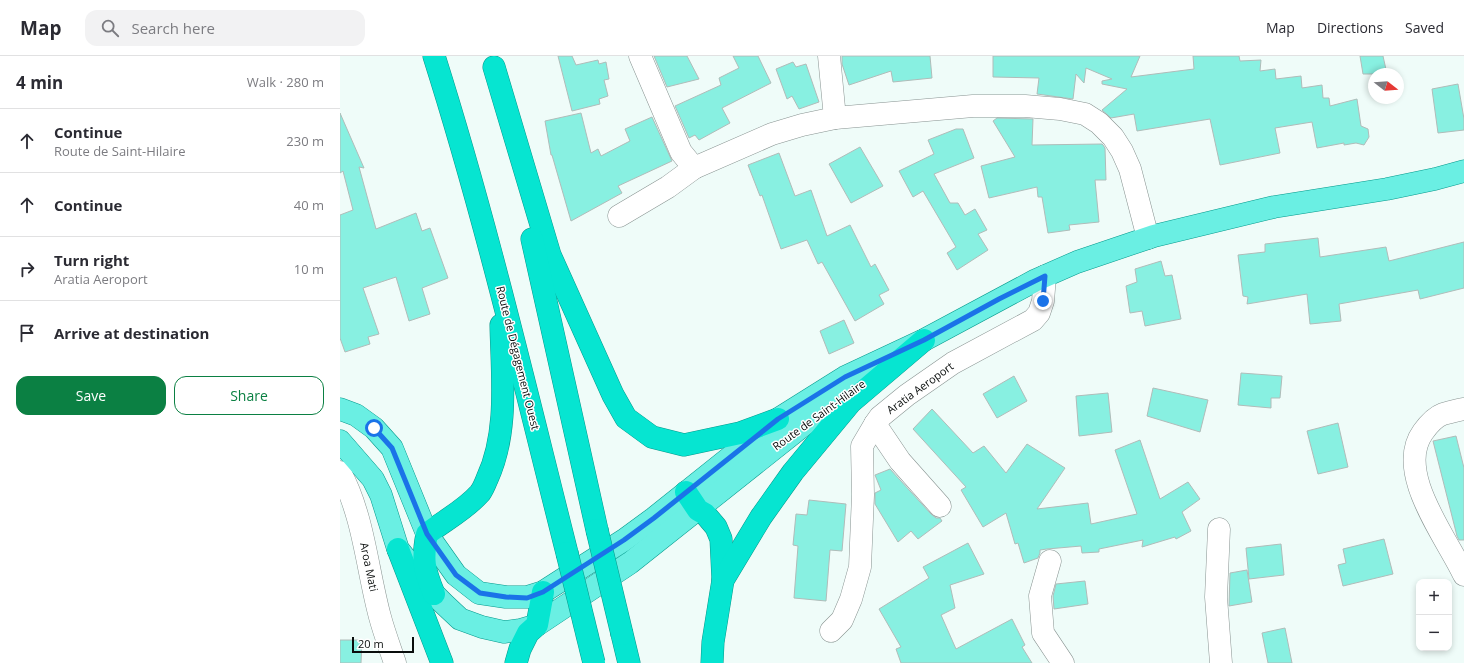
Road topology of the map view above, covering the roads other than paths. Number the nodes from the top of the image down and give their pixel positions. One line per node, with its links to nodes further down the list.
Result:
1 (434, 56): 11 (highway, Route de Dégagement Ouest)
2 (640, 56): 6 (street)
3 (829, 56): 5 (street)
4 (492, 61): 15 (highway); 36 (highway, bridge)
5 (835, 118): 6 (street); 9 (street)
6 (694, 168): 8 (street)
7 (1464, 171): 9 (main road)
8 (619, 216)
9 (1148, 238): 10 (main road)
10 (1045, 276): 12 (main road); 16 (street, Aratia Aeroport)
11 (500, 288): 23 (highway); 35 (highway, Route de Dégagement Ouest, bridge)
12 (924, 340): 15 (main road, Route de Saint-Hilaire); 21 (main road, Route de Saint-Hilaire); 27 (highway)
13 (340, 409): 23 (main road, Route de Saint-Hilaire)
14 (1464, 409): 26 (street)
15 (778, 419): 19 (main road, Route de Saint-Hilaire)
16 (875, 424): 20 (street); 31 (street, Aratia Aeroport)
17 (340, 441): 24 (main road, Route de Saint-Hilaire)
18 (340, 472): 32 (street, Aroa Mati)
19 (686, 492): 21 (highway); 28 (main road, Route de Saint-Hilaire)
20 (940, 506)
21 (698, 510): 27 (highway); 30 (main road, Route de Saint-Hilaire)
22 (1219, 529): 39 (street)
23 (427, 534): 28 (main road, Route de Saint-Hilaire); 29 (highway)
24 (398, 549): 29 (main road, Route de Saint-Hilaire); 33 (highway)
25 (1050, 561): 38 (street)
26 (1464, 575)
27 (723, 580): 37 (highway)
28 (543, 592): 30 (highway)
29 (434, 594): 30 (main road, Route de Saint-Hilaire)
30 (537, 625): 34 (highway)
31 (831, 631)
32 (395, 663)
33 (442, 663)
34 (516, 663)
35 (594, 663)
36 (629, 663)
37 (712, 663)
38 (1063, 663)
39 (1221, 663)

